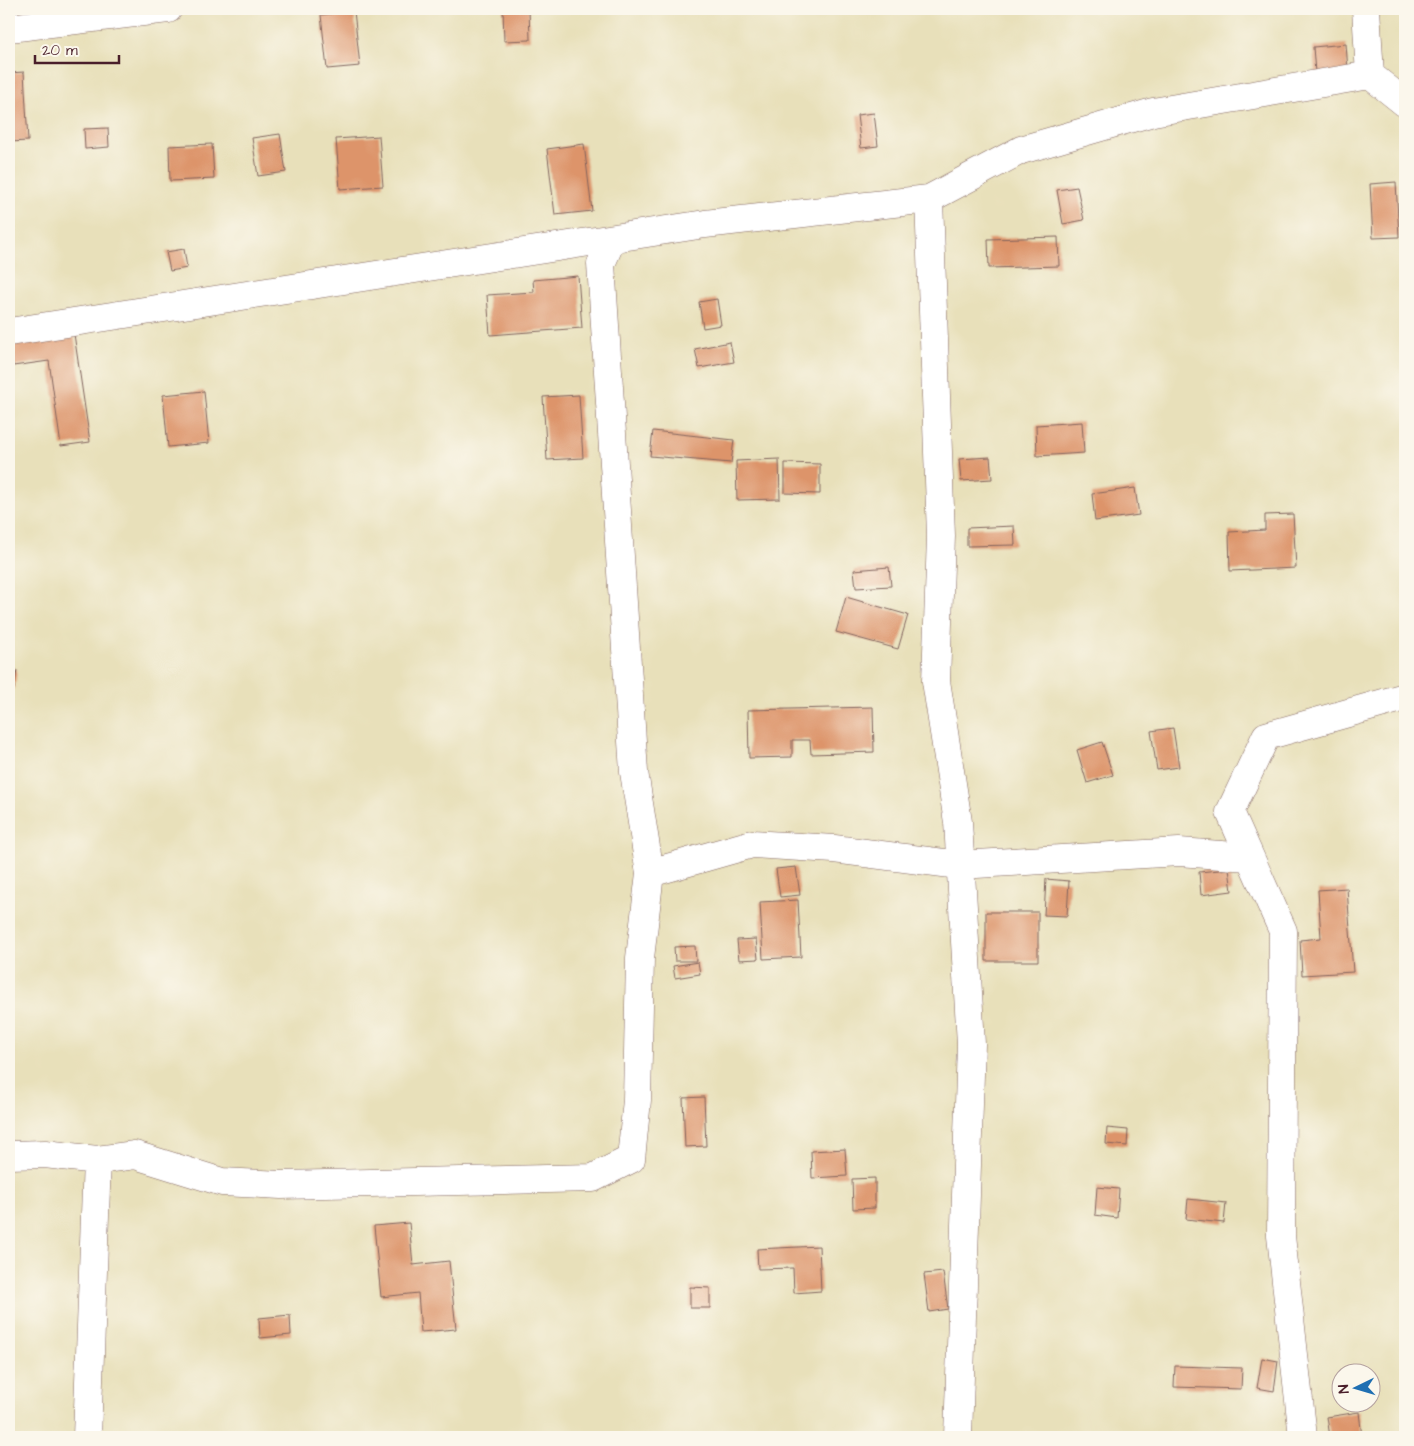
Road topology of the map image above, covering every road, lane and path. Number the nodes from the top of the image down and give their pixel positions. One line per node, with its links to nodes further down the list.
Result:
1 (168, 9): 3 (street)
2 (1366, 9): 4 (street)
3 (9, 28)
4 (1370, 75): 5 (street); 6 (street)
5 (1405, 103)
6 (929, 199): 7 (street); 11 (street)
7 (612, 240): 8 (street); 12 (street)
8 (9, 332)
9 (1405, 697): 10 (street)
10 (1249, 857): 11 (street); 17 (street)
11 (959, 865): 12 (street); 16 (street)
12 (650, 873): 14 (street)
13 (9, 1155): 14 (street)
14 (97, 1160): 15 (street)
15 (87, 1437)
16 (958, 1437)
17 (1303, 1437)

